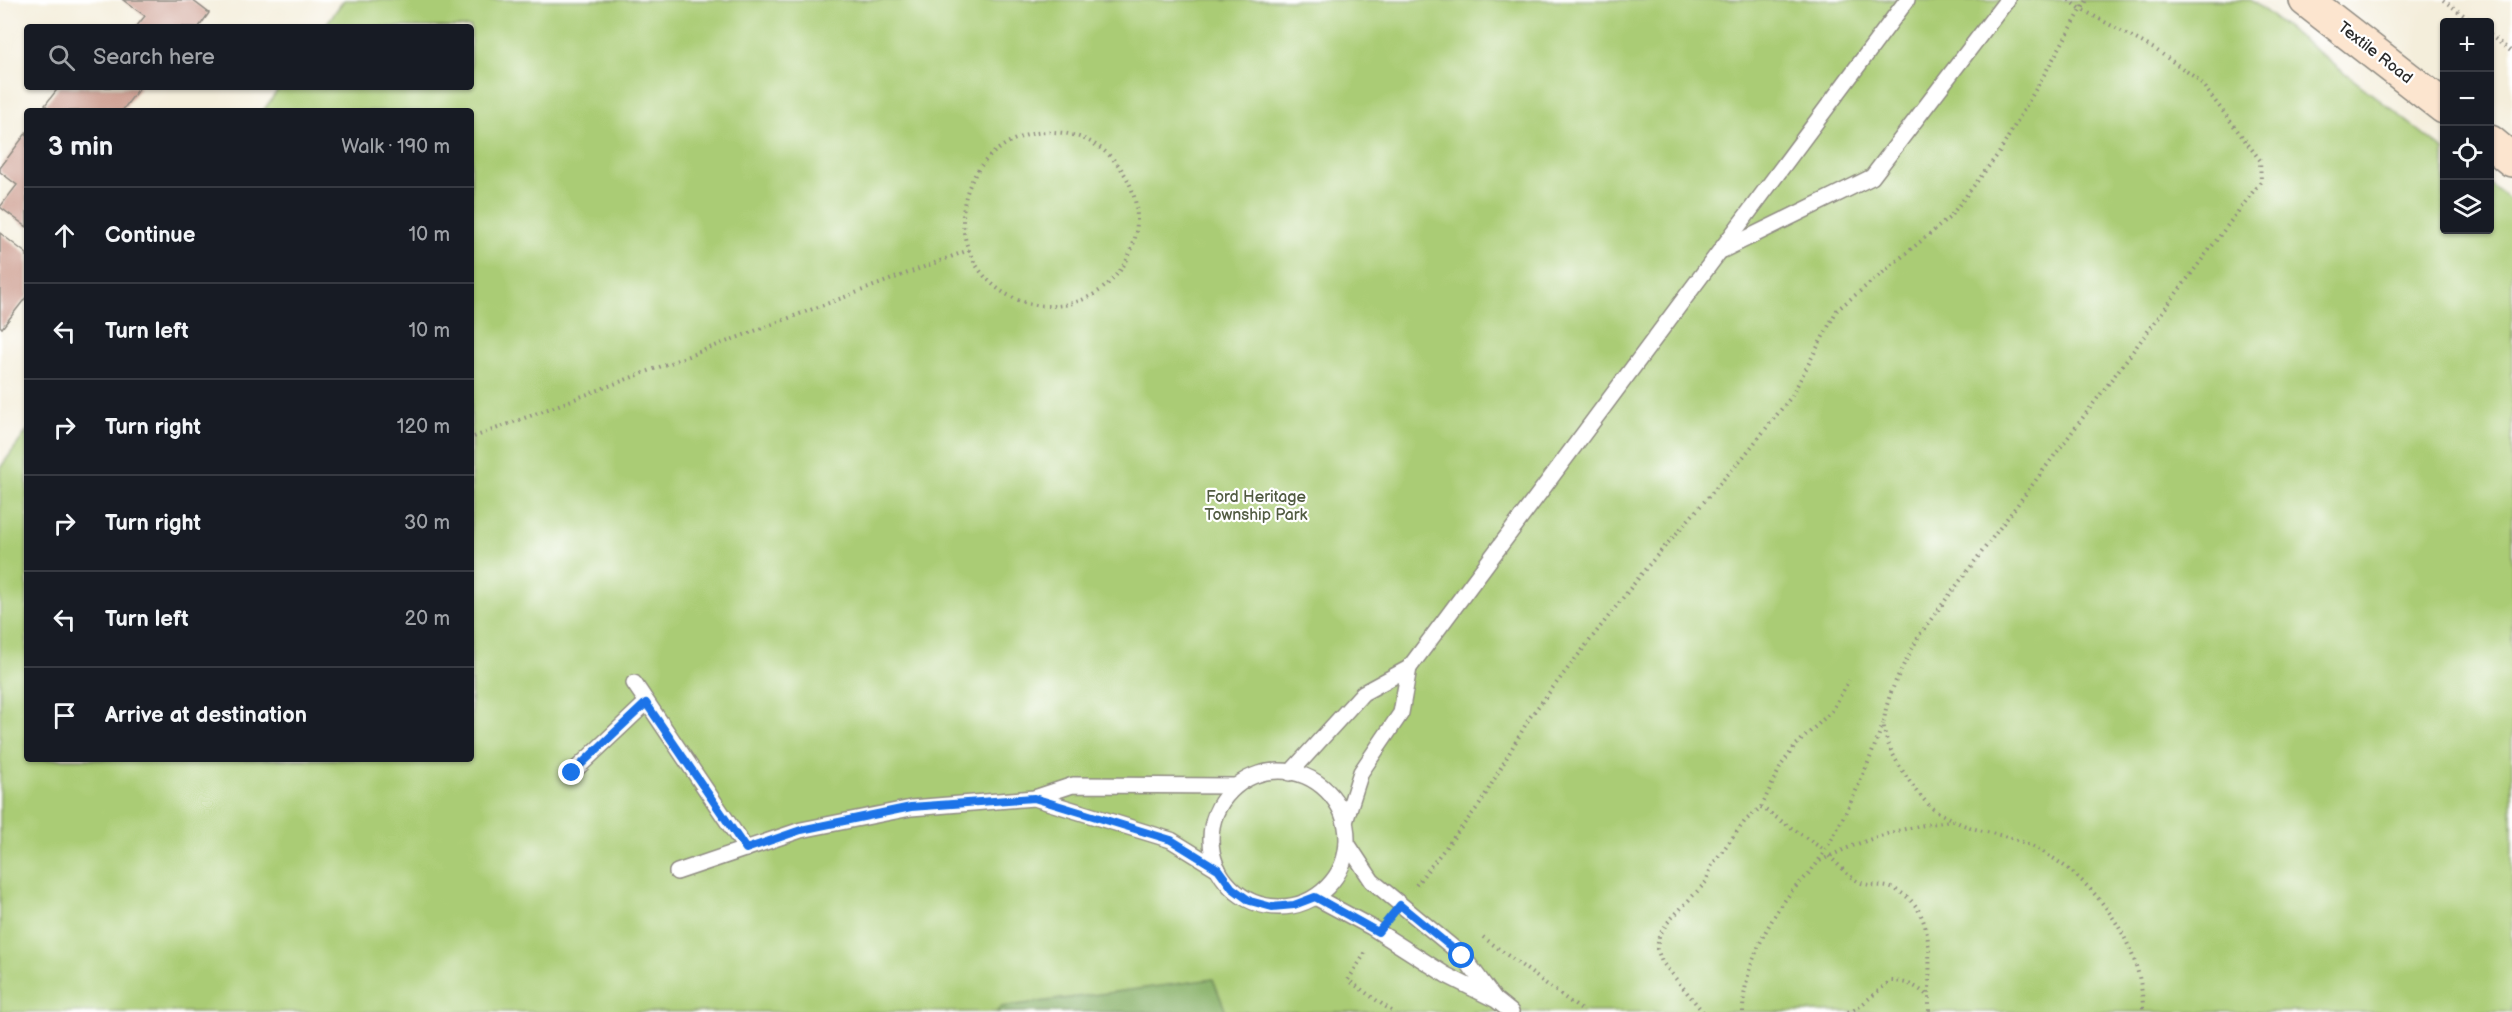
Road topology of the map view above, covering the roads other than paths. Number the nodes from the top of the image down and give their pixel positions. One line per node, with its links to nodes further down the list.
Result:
1 (1907, 0): 7 (lane)
2 (2007, 0): 7 (lane)
3 (2306, 0): 4 (main road, Textile Road)
4 (2440, 103)
5 (2494, 145): 6 (main road)
6 (2512, 160)
7 (1720, 251): 8 (lane)
8 (1409, 668): 11 (lane); 15 (lane)
9 (634, 683): 10 (lane)
10 (646, 703): 12 (lane); 17 (lane)
11 (1290, 772): 13 (lane); 15 (lane)
12 (572, 773)
13 (1236, 786): 14 (lane); 18 (lane)
14 (1034, 798): 17 (lane); 18 (lane)
15 (1345, 822): 16 (lane)
16 (1347, 843): 20 (lane); 21 (lane)
17 (746, 849): 19 (lane)
18 (1218, 869): 20 (lane)
19 (677, 872)
20 (1315, 897): 21 (lane)
21 (1496, 1000): 22 (lane)
22 (1511, 1012)

